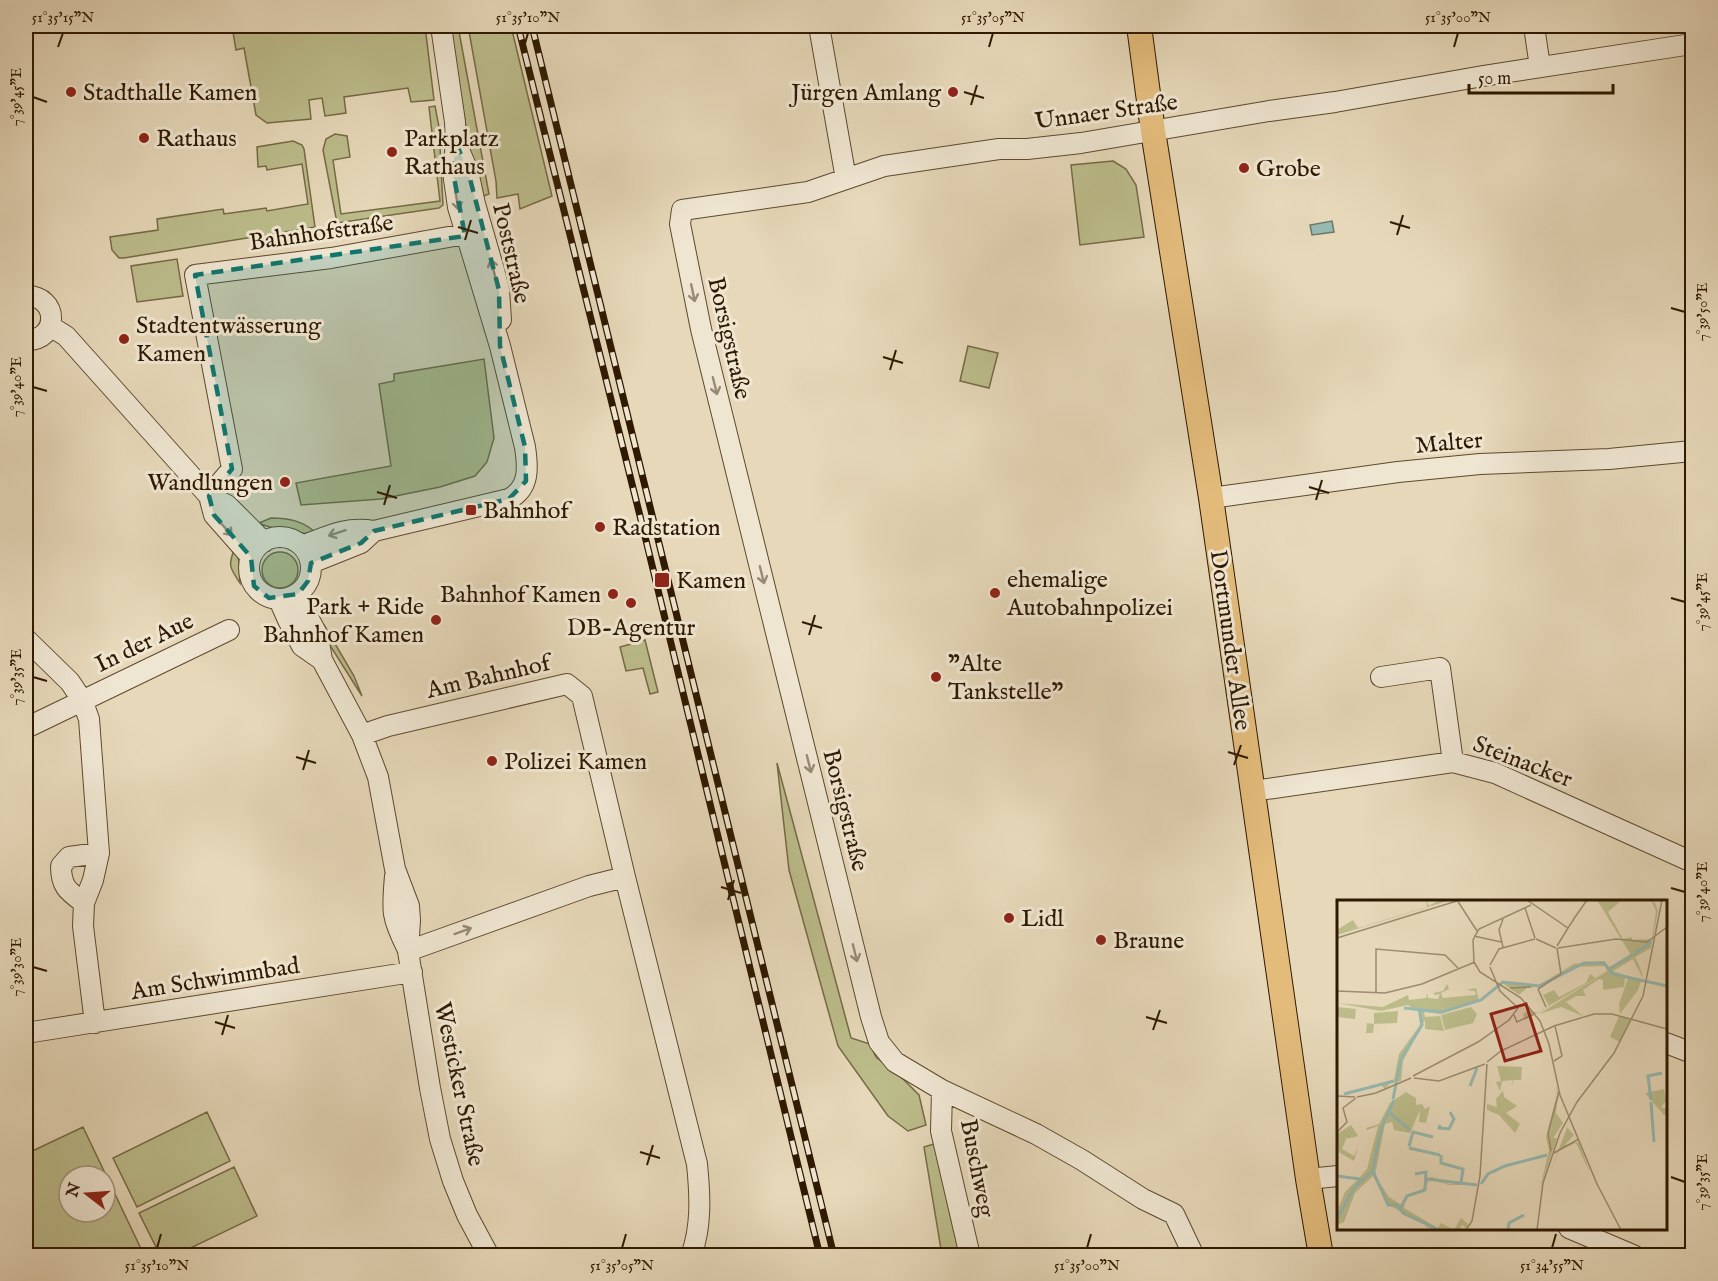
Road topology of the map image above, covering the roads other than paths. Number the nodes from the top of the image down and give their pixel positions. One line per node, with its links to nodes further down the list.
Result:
1 (441, 26): 10 (street, Poststraße)
2 (819, 26): 8 (street)
3 (1139, 26): 7 (main road, Dortmunder Allee)
4 (1534, 26): 6 (street)
5 (1692, 44): 6 (street, Unnaer Straße)
6 (1540, 67): 7 (street, Unnaer Straße)
7 (1153, 131): 8 (street, Unnaer Straße); 16 (main road, Dortmunder Allee)
8 (846, 179): 9 (street, Unnaer Straße)
9 (682, 210): 41 (street, Borsigstraße, one-way to 41)
10 (474, 233): 15 (street, Bahnhofstraße); 18 (street, Poststraße)
11 (26, 296): 12 (street)
12 (50, 326): 13 (street); 15 (street)
13 (26, 340)
14 (1692, 451): 16 (street, Malter)
15 (209, 496): 17 (street); 19 (street, one-way to 19)
16 (1211, 498): 30 (main road, Dortmunder Allee)
17 (264, 542): 18 (street); 19 (street)
18 (306, 555): 20 (street)
19 (251, 557): 21 (street)
20 (298, 594): 21 (street); 24 (street, Westicker Straße)
21 (279, 600): 24 (street, Westicker Straße)
22 (229, 630): 26 (street, In der Aue)
23 (26, 639): 26 (street, In der Aue)
24 (322, 660): 28 (street, Westicker Straße)
25 (1381, 677): 29 (street)
26 (82, 700): 27 (street, In der Aue); 31 (street, In der Aue)
27 (26, 728)
28 (362, 735): 33 (street, Am Bahnhof); 35 (street, Westicker Straße)
29 (1453, 762): 30 (street, Steinacker); 32 (street, Steinacker)
30 (1253, 791): 43 (main road, Dortmunder Allee)
31 (99, 853): 34 (street, In der Aue); 34 (street)
32 (1692, 862)
33 (625, 877): 35 (street, one-way to 33); 46 (street, Am Bahnhof)
34 (84, 903): 37 (street, In der Aue)
35 (408, 951): 36 (street, Westicker Straße)
36 (412, 972): 37 (street, Am Schwimmbad); 45 (street, Westicker Straße)
37 (95, 1023): 38 (street, Am Schwimmbad)
38 (26, 1032)
39 (1667, 1043): 40 (street)
40 (1692, 1053)
41 (942, 1090): 47 (street, Buschweg); 48 (street, Borsigstraße)
42 (1337, 1176): 43 (street)
43 (1308, 1179): 49 (main road, Dortmunder Allee)
44 (1574, 1230): 50 (street)
45 (481, 1253)
46 (691, 1256)
47 (970, 1256)
48 (1194, 1256)
49 (1321, 1256)
50 (1635, 1256)

